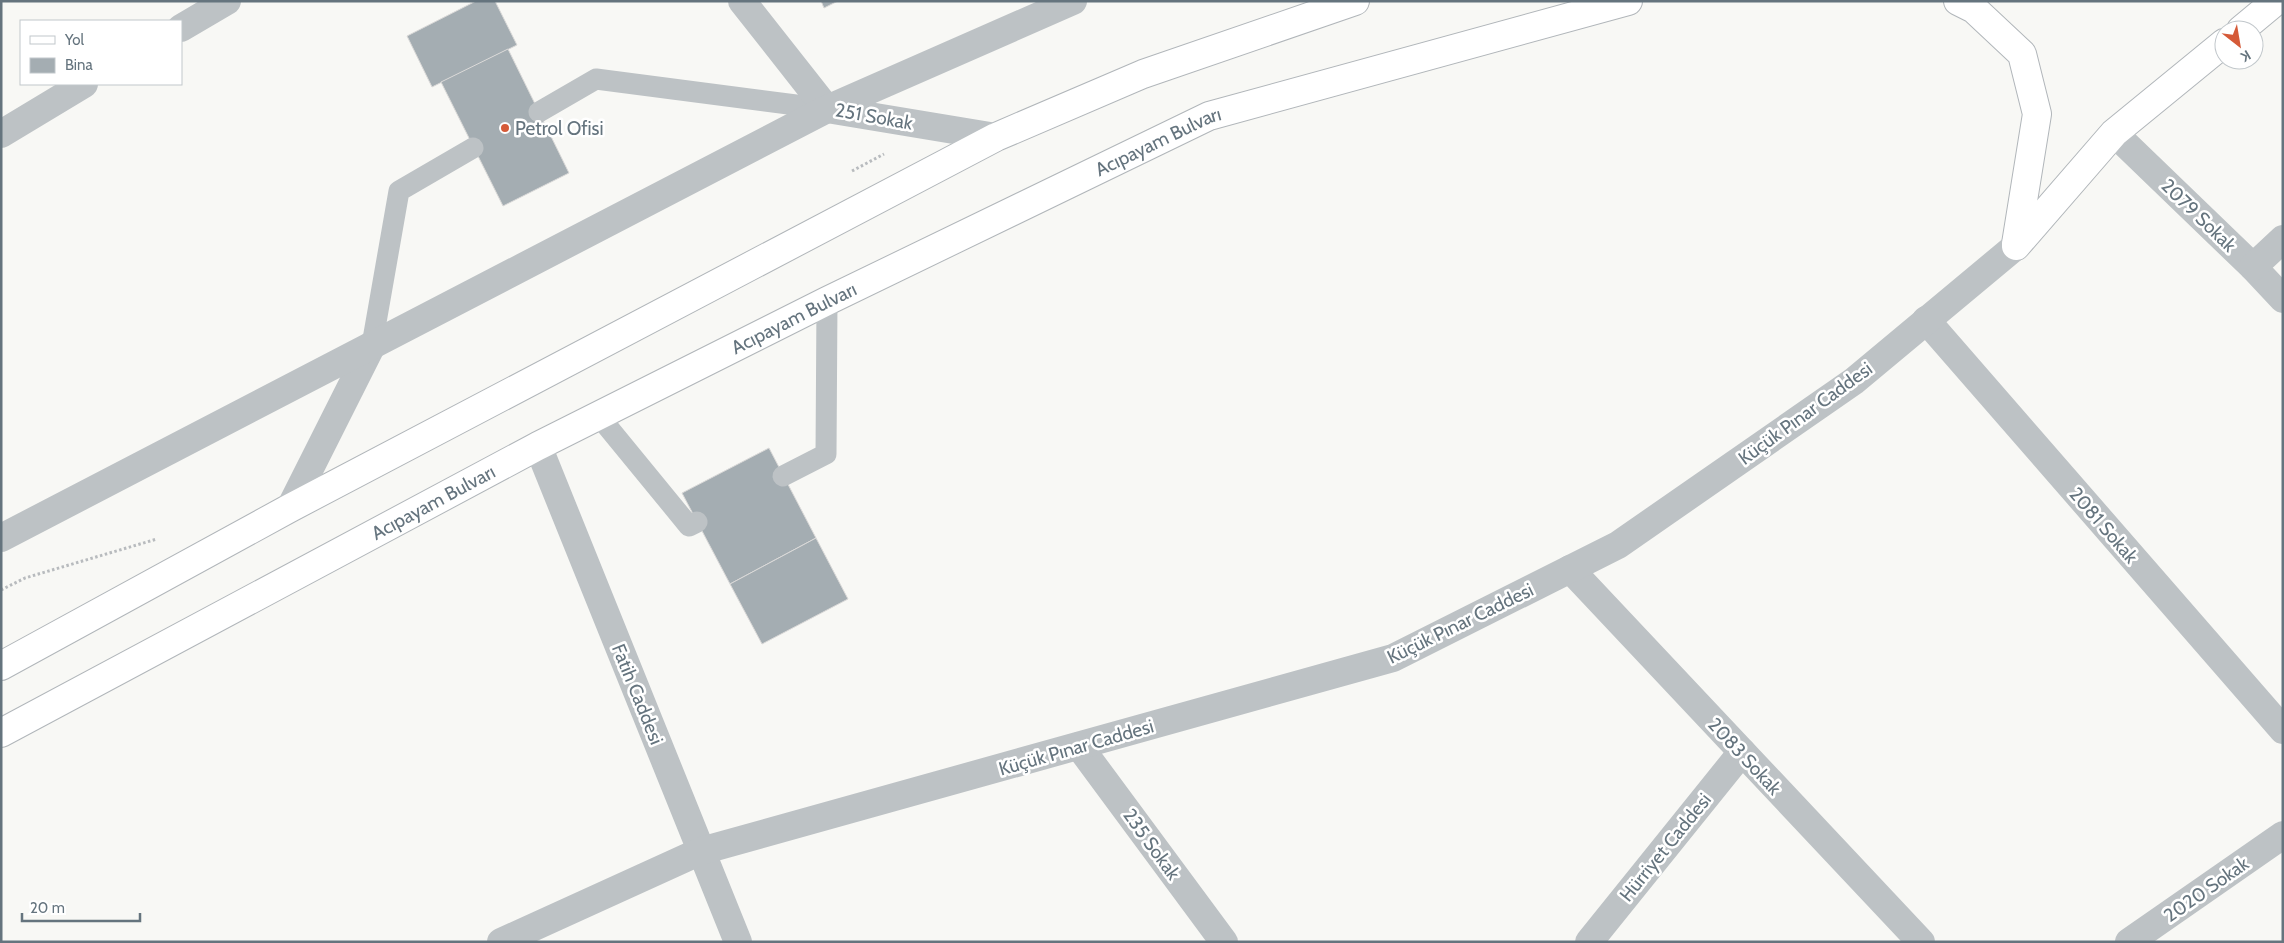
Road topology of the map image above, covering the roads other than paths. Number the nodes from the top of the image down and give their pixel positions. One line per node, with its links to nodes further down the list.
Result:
1 (228, 1): 9 (street)
2 (742, 1): 12 (street, 251 Sokak)
3 (1073, 1): 12 (street)
4 (1355, 1): 16 (main road)
5 (1628, 1): 22 (main road, Acıpayam Bulvarı)
6 (1958, 1): 19 (main road)
7 (2276, 1): 8 (main road)
8 (2252, 20)
9 (182, 27)
10 (2214, 51): 14 (main road)
11 (82, 85): 15 (street)
12 (827, 109): 13 (lane); 16 (street, 251 Sokak); 24 (street)
13 (539, 112)
14 (2114, 133): 19 (main road); 20 (street, 2079 Sokak)
15 (1, 134)
16 (996, 138): 28 (main road)
17 (474, 148): 24 (lane)
18 (2283, 238): 20 (street)
19 (2016, 246): 23 (street, Küçük Pınar Caddesi)
20 (2253, 267): 21 (street, 2079 Sokak)
21 (2283, 299)
22 (827, 301): 25 (main road, Acıpayam Bulvarı); 27 (lane)
23 (1926, 320): 31 (street, Küçük Pınar Caddesi); 33 (street, 2081 Sokak)
24 (372, 345): 28 (street); 30 (street)
25 (598, 415): 26 (main road, Acıpayam Bulvarı); 29 (lane)
26 (538, 446): 34 (main road, Acıpayam Bulvarı); 38 (street, Fatih Caddesi)
27 (783, 476)
28 (290, 508): 32 (main road)
29 (697, 522)
30 (1, 538)
31 (1570, 569): 35 (street, Küçük Pınar Caddesi); 36 (street, 2083 Sokak)
32 (1, 666)
33 (2283, 730)
34 (1, 733)
35 (1080, 746): 38 (street, Küçük Pınar Caddesi); 41 (street, 235 Sokak)
36 (1742, 752): 42 (street, Hürriyet Caddesi); 43 (street, 2083 Sokak)
37 (2283, 836): 44 (street, 2020 Sokak)
38 (702, 851): 39 (street, Küçük Pınar Caddesi); 40 (street, Fatih Caddesi)
39 (501, 942)
40 (738, 942)
41 (1224, 942)
42 (1589, 942)
43 (1920, 942)
44 (2129, 942)

